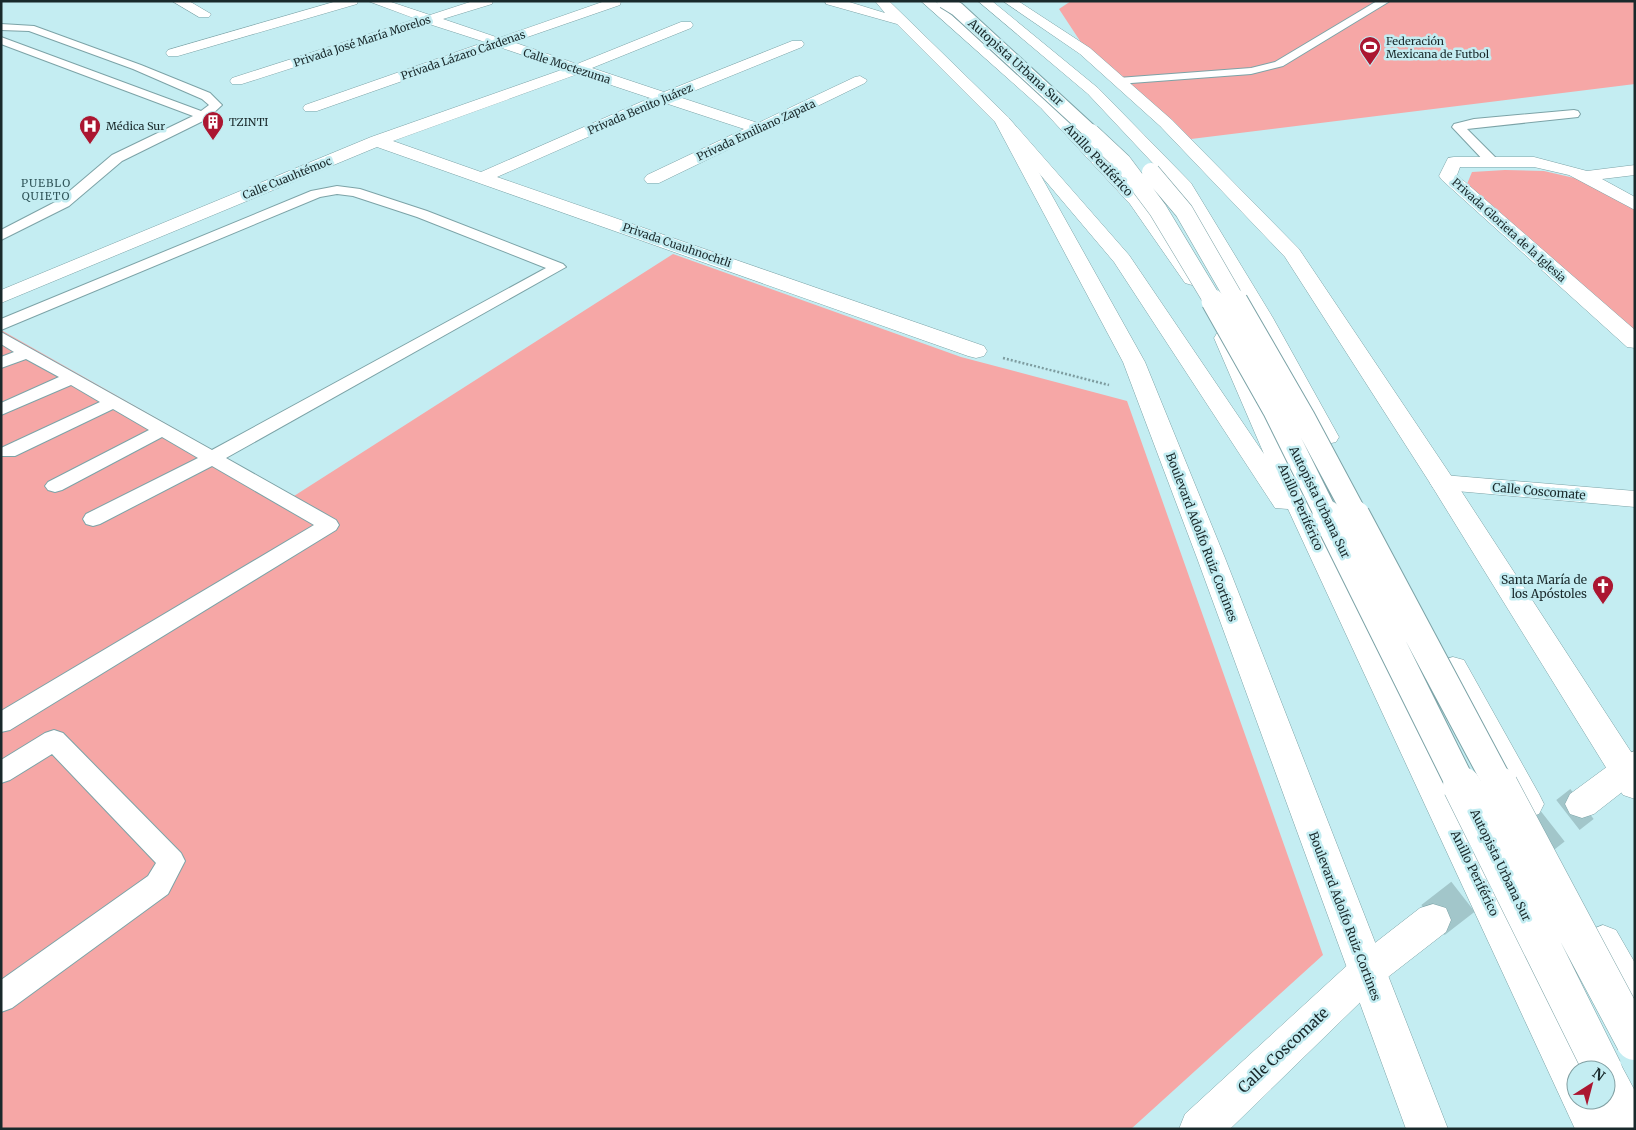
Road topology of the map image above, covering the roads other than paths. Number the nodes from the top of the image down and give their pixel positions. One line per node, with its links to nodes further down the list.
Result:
1 (178, 1): 14 (main road)
2 (352, 1): 24 (main road)
3 (374, 1): 15 (main road, Calle Moctezuma)
4 (487, 1): 15 (main road, Privada José María Morelos)
5 (831, 1): 16 (main road)
6 (881, 1): 16 (main road, Boulevard Adolfo Ruiz Cortines)
7 (927, 1): 61 (main road, Anillo Periférico)
8 (944, 1): 71 (main road, Autopista Urbana Sur, bridge)
9 (966, 1): 70 (main road, Autopista Urbana Sur, bridge)
10 (984, 1): 41 (main road)
11 (1009, 1): 19 (main road)
12 (1385, 1): 28 (lane)
13 (615, 2): 22 (main road, Privada Lázaro Cárdenas)
14 (204, 14)
15 (429, 20): 22 (main road, Calle Moctezuma); 27 (main road, Privada José María Morelos)
16 (902, 21): 33 (main road, Boulevard Adolfo Ruiz Cortines)
17 (686, 25): 25 (main road, Calle Cuauhtémoc)
18 (1, 27): 20 (lane)
19 (1049, 29): 28 (main road); 41 (main road)
20 (35, 30): 21 (lane); 32 (lane)
21 (2, 38): 32 (lane)
22 (499, 43): 25 (main road, Calle Moctezuma); 30 (main road, Privada Lázaro Cárdenas)
23 (797, 44): 29 (main road, Privada Benito Juárez)
24 (173, 53)
25 (577, 69): 29 (main road, Calle Moctezuma); 35 (main road, Calle Cuauhtémoc)
26 (860, 80): 34 (main road, Privada Emiliano Zapata)
27 (237, 81)
28 (1118, 81): 57 (main road)
29 (665, 97): 34 (main road, Calle Moctezuma); 39 (main road, Privada Benito Juárez)
30 (311, 108)
31 (1574, 114): 36 (lane)
32 (203, 116): 43 (lane)
33 (1002, 120): 61 (main road); 67 (main road, Boulevard Adolfo Ruiz Cortines)
34 (760, 129): 40 (main road, Privada Emiliano Zapata)
35 (377, 141): 39 (main road, Privada Cuauhnochtli); 44 (main road, Calle Cuauhtémoc)
36 (1491, 160): 38 (main road, Privada Glorieta de la Iglesia); 47 (main road, Privada Glorieta de la Iglesia)
37 (1635, 170): 38 (main road)
38 (1585, 176): 42 (main road, Privada Glorieta de la Iglesia)
39 (483, 177): 48 (main road, Privada Cuauhnochtli)
40 (653, 179)
41 (1185, 187): 69 (main road)
42 (1635, 205)
43 (1, 236)
44 (1, 297)
45 (1, 325): 56 (lane)
46 (1, 337): 49 (lane)
47 (1635, 342)
48 (976, 351)
49 (28, 352): 50 (lane); 51 (lane)
50 (1, 364)
51 (72, 378): 52 (lane); 53 (lane)
52 (114, 402): 54 (lane); 55 (lane)
53 (1, 410)
54 (162, 430): 56 (lane); 58 (lane)
55 (8, 452)
56 (212, 458): 60 (lane); 62 (lane)
57 (1443, 484): 59 (main road, Calle Coscomate); 64 (main road)
58 (55, 486)
59 (1635, 499)
60 (93, 518)
61 (1328, 569): 72 (main road, Anillo Periférico)
62 (1, 723)
63 (1, 773): 68 (lane)
64 (1631, 773): 65 (main road)
65 (1582, 804)
66 (1433, 920): 67 (main road, Calle Coscomate)
67 (1366, 972): 75 (main road, Calle Coscomate); 76 (main road, Boulevard Adolfo Ruiz Cortines)
68 (1, 998)
69 (1635, 1000)
70 (1635, 1041)
71 (1598, 1060)
72 (1566, 1064)
73 (1616, 1097): 78 (main road)
74 (1588, 1110): 77 (main road)
75 (1200, 1129)
76 (1427, 1129)
77 (1597, 1129)
78 (1632, 1129)

